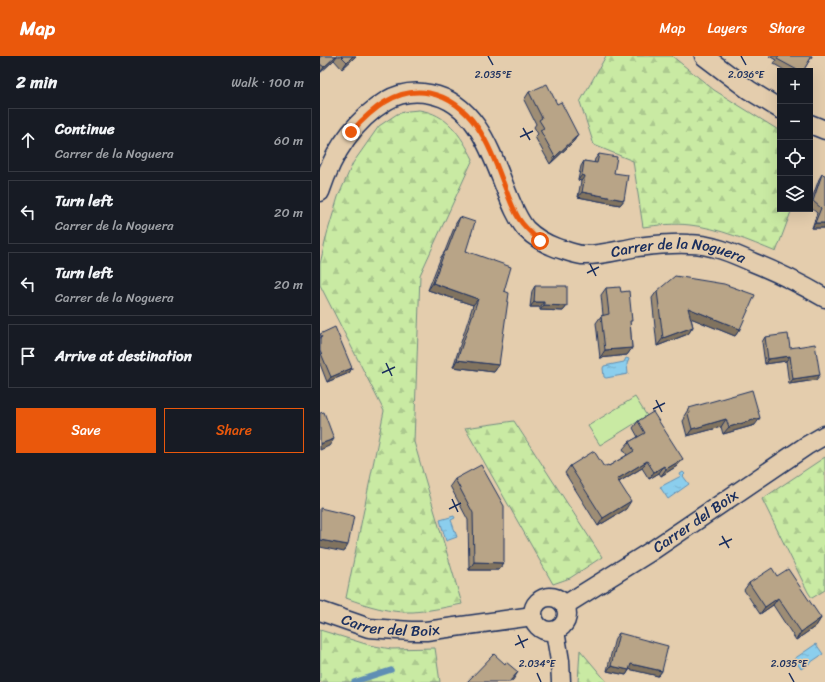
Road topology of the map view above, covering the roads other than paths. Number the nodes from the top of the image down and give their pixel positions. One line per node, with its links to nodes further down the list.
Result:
1 (704, 56): 2 (street)
2 (777, 106)
3 (813, 125): 4 (street)
4 (825, 130)
5 (320, 192): 6 (street, Carrer de la Noguera)
6 (825, 298)
7 (825, 435): 8 (street, Carrer del Boix)
8 (565, 605): 10 (street); 11 (street)
9 (320, 611): 10 (street, Carrer del Boix)
10 (533, 616): 11 (street)
11 (555, 631): 12 (street)
12 (561, 682)

